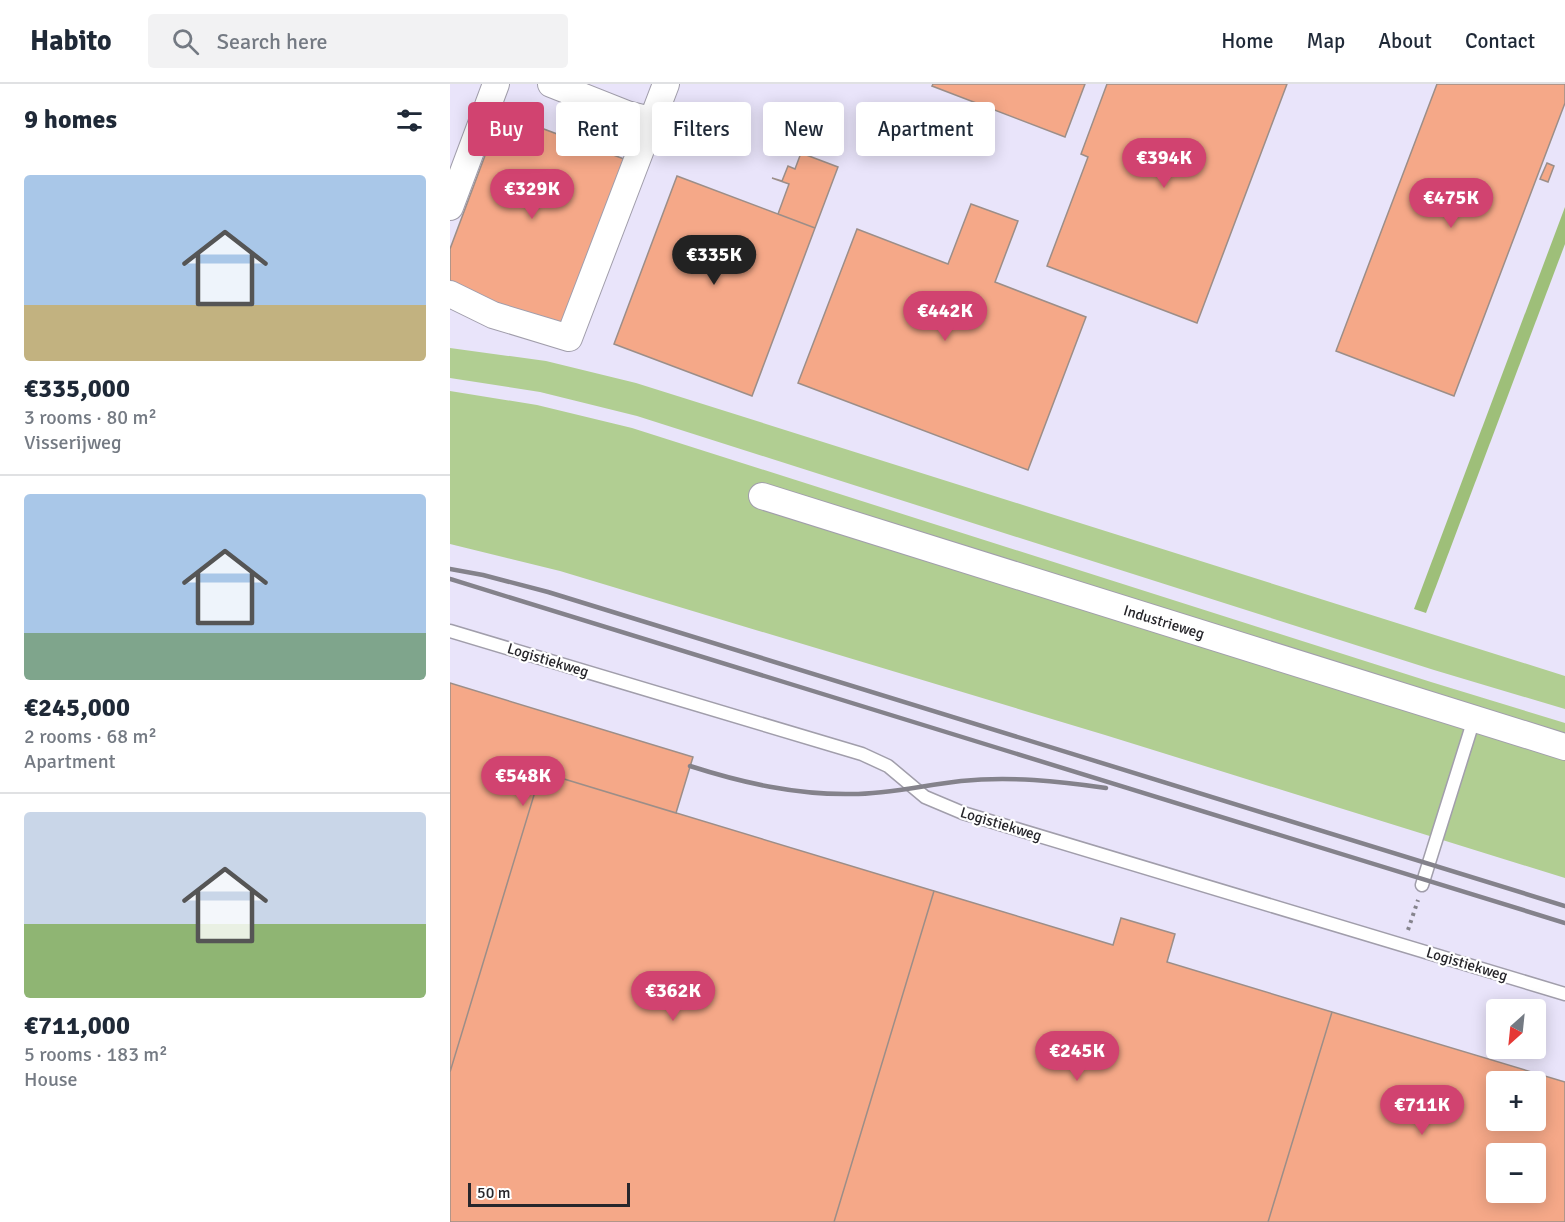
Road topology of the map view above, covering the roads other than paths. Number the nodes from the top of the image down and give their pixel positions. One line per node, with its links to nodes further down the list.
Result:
1 (496, 84): 5 (street)
2 (551, 84): 4 (street)
3 (666, 84): 4 (street)
4 (651, 120): 6 (street)
5 (450, 207)
6 (450, 294)
7 (762, 496): 9 (street, Industrieweg)
8 (450, 631): 12 (lane, Logistiekweg)
9 (1474, 719): 10 (street, Industrieweg); 11 (lane)
10 (1565, 747)
11 (1422, 885)
12 (1565, 994)

